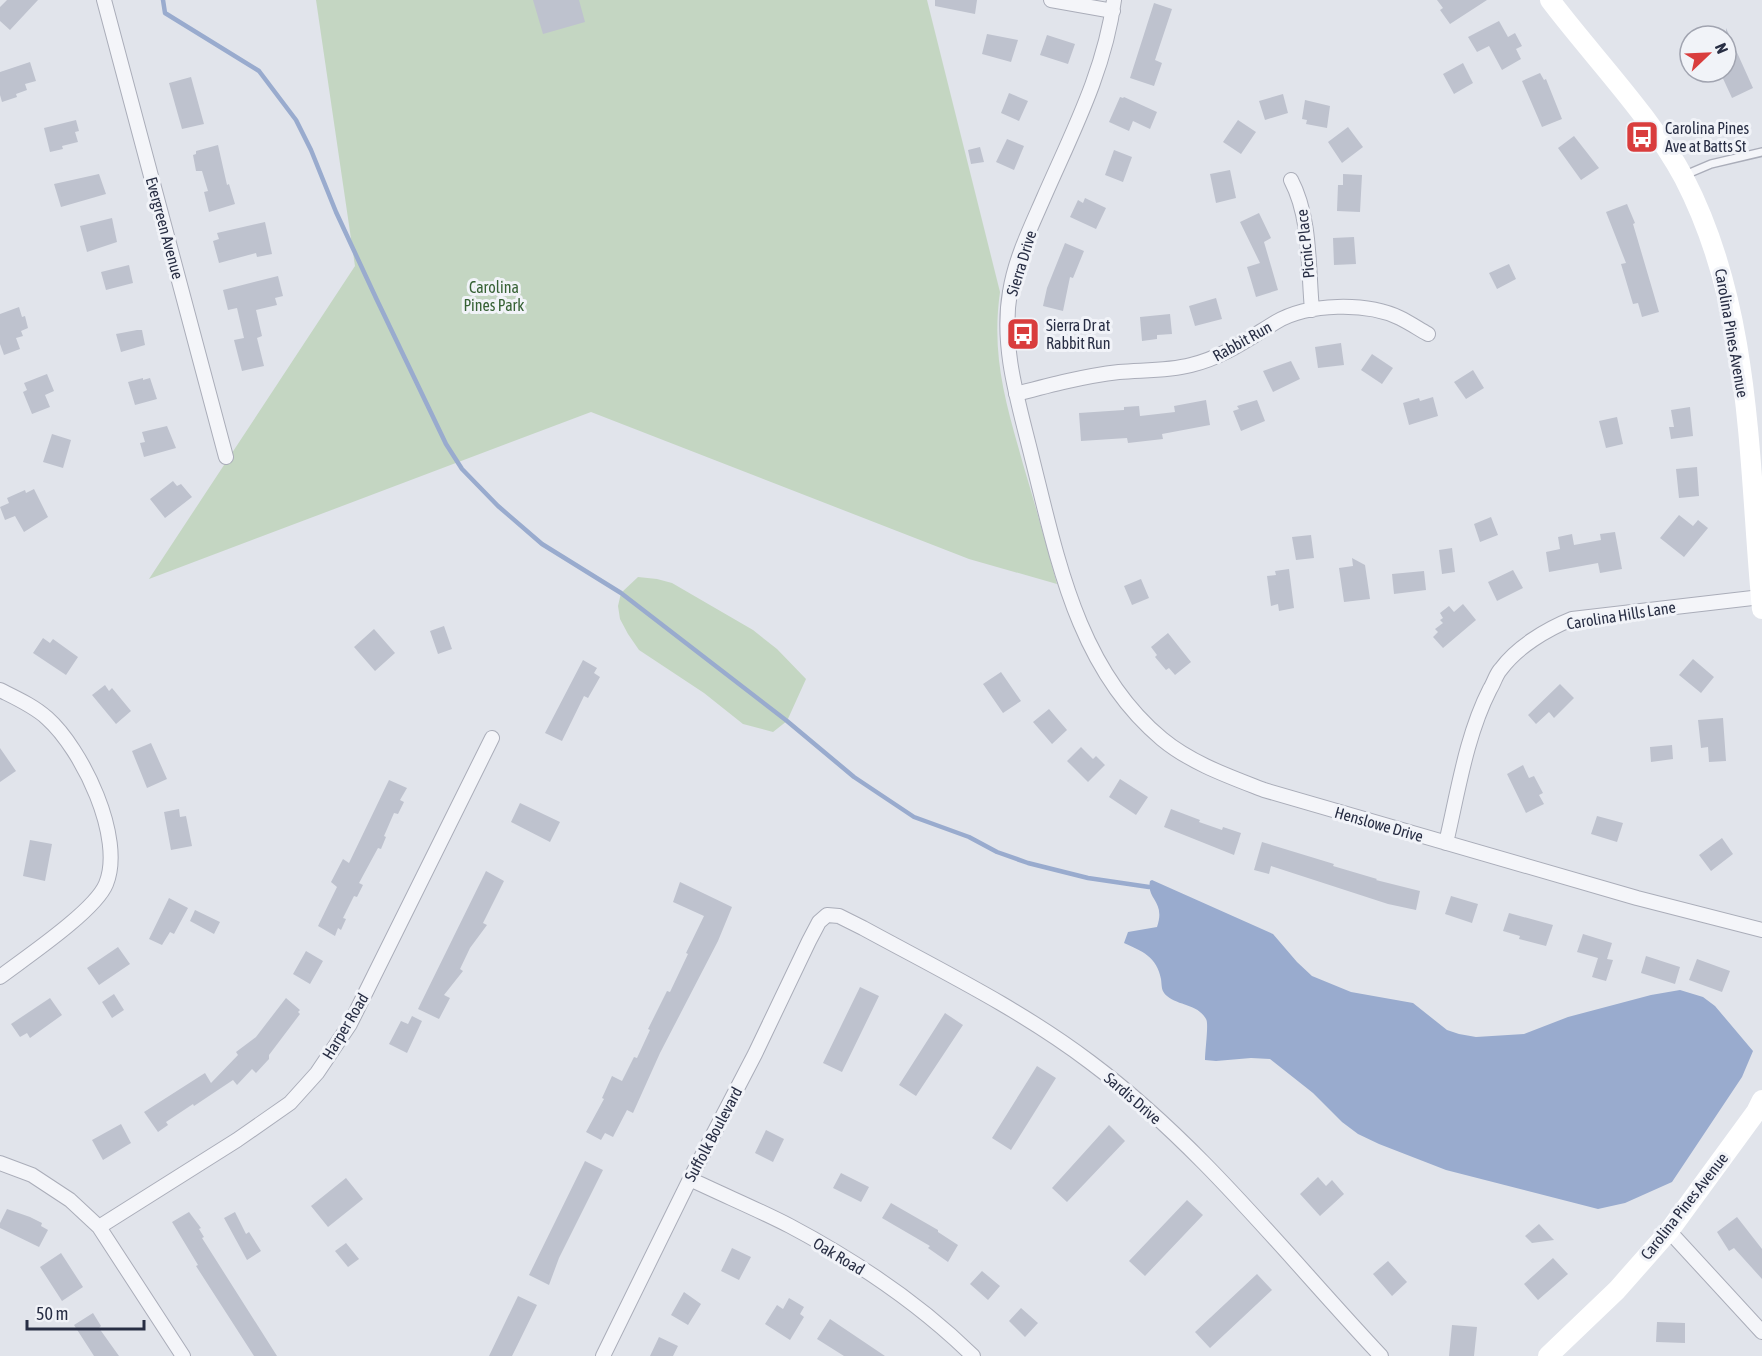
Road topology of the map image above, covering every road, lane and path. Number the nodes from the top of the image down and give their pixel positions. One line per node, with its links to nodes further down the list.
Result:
1 (104, 0): 11 (street, Evergreen Avenue)
2 (1051, 0): 4 (street)
3 (1550, 0): 6 (street, Carolina Pines Avenue)
4 (1113, 5): 10 (street, Sierra Drive)
5 (1762, 152): 6 (lane)
6 (1683, 176): 12 (street, Carolina Pines Avenue)
7 (1291, 180): 8 (street, Picnic Place)
8 (1312, 310): 9 (street, Rabbit Run); 10 (street, Rabbit Run)
9 (1428, 334)
10 (1016, 394): 13 (street, Sierra Drive)
11 (225, 457)
12 (1761, 603): 16 (street, Carolina Hills Lane)
13 (1072, 604): 16 (street, Henslowe Drive)
14 (0, 690): 19 (street)
15 (492, 738): 23 (street, Harper Road)
16 (1446, 843): 18 (street, Henslowe Drive)
17 (827, 915): 22 (street, Suffolk Boulevard); 29 (street, Sardis Drive)
18 (1762, 930)
19 (0, 977)
20 (1760, 1110): 24 (street, Carolina Pines Avenue)
21 (0, 1163): 23 (street)
22 (690, 1179): 27 (street, Suffolk Boulevard); 28 (street, Oak Road)
23 (99, 1227): 26 (street)
24 (1669, 1231): 25 (street); 30 (street, Carolina Pines Avenue)
25 (1762, 1332)
26 (183, 1356)
27 (603, 1356)
28 (973, 1356)
29 (1381, 1356)
30 (1548, 1356)

